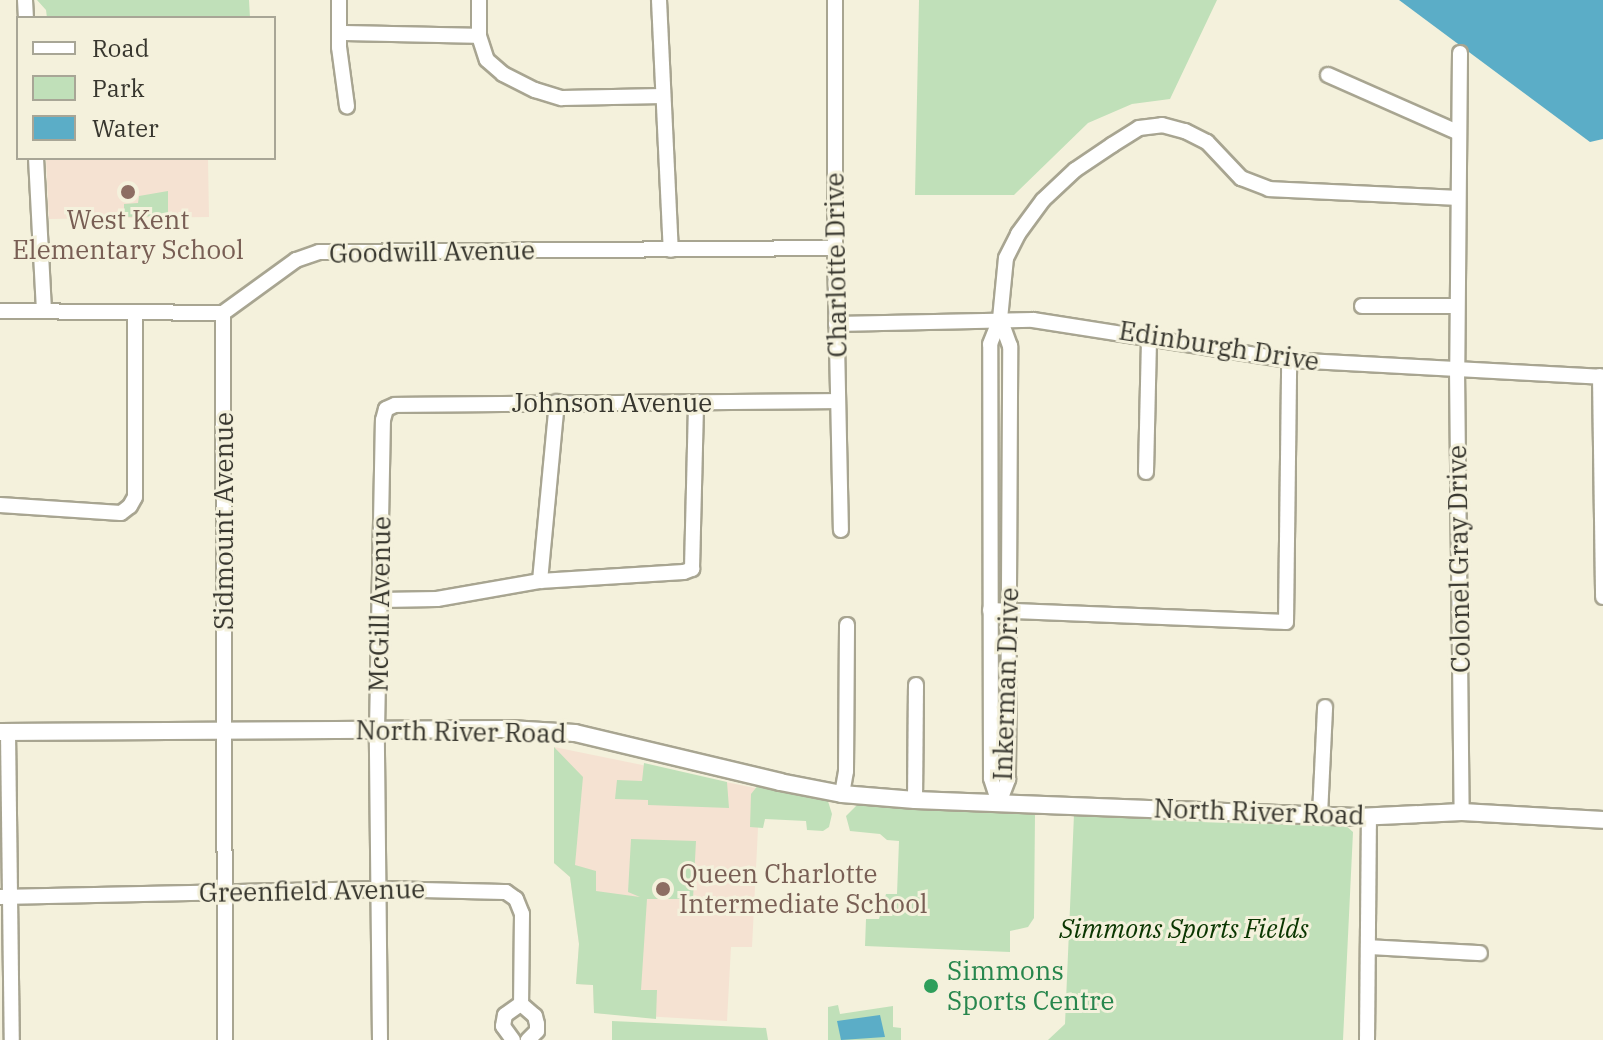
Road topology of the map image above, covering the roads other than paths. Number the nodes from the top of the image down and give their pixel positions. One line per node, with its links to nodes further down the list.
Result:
1 (339, 0): 5 (street)
2 (479, 0): 6 (street)
3 (659, 0): 9 (street)
4 (835, 0): 14 (street, Charlotte Drive)
5 (340, 33): 6 (street); 10 (street)
6 (479, 36): 9 (street)
7 (1460, 53): 11 (street, Colonel Gray Drive)
8 (1328, 75): 11 (street)
9 (663, 96): 15 (street)
10 (347, 106)
11 (1457, 132): 13 (street, Colonel Gray Drive)
12 (36, 160): 18 (street)
13 (1458, 198): 17 (street, Colonel Gray Drive); 22 (street, Inkerman Drive)
14 (835, 248): 15 (street, Goodwill Avenue); 23 (street, Charlotte Drive)
15 (671, 250): 21 (street, Goodwill Avenue)
16 (1362, 306): 17 (street)
17 (1457, 306): 26 (street, Colonel Gray Drive)
18 (44, 310): 19 (street); 20 (street)
19 (0, 311)
20 (135, 313): 21 (street); 33 (street)
21 (223, 313): 43 (street, Sidmount Avenue)
22 (1000, 319): 23 (street, Edinburgh Drive); 24 (street, Edinburgh Drive); 38 (street, Inkerman Drive); 39 (street, Inkerman Drive)
23 (836, 324): 28 (street, Charlotte Drive)
24 (1149, 336): 25 (street, Edinburgh Drive); 32 (street)
25 (1289, 360): 26 (street, Edinburgh Drive); 39 (street)
26 (1457, 369): 27 (street, Edinburgh Drive); 49 (street, Colonel Gray Drive)
27 (1602, 376): 36 (street)
28 (838, 401): 30 (street, Johnson Avenue); 34 (street, Charlotte Drive)
29 (557, 402): 30 (street, Johnson Avenue); 31 (street, Johnson Avenue); 35 (street)
30 (696, 403): 35 (street)
31 (386, 409): 37 (street, McGill Avenue)
32 (1146, 472)
33 (0, 505)
34 (841, 530)
35 (540, 581): 37 (street)
36 (1603, 597)
37 (381, 600): 44 (street, McGill Avenue)
38 (990, 610): 39 (street); 48 (street, Inkerman Drive)
39 (1009, 611): 48 (street, Inkerman Drive)
40 (847, 625): 46 (street)
41 (916, 685): 47 (street)
42 (1325, 707): 50 (street)
43 (226, 729): 44 (main road, North River Road); 45 (main road, North River Road); 54 (street, Sidmount Avenue)
44 (377, 730): 46 (main road, North River Road); 53 (street, McGill Avenue)
45 (4, 732): 55 (street)
46 (842, 794): 47 (main road, North River Road)
47 (915, 800): 48 (main road, North River Road)
48 (999, 803): 50 (main road, North River Road)
49 (1462, 812): 51 (main road, North River Road); 52 (main road, North River Road)
50 (1320, 815): 51 (main road, North River Road)
51 (1369, 816): 56 (street)
52 (1603, 820)
53 (381, 889): 54 (street, Greenfield Avenue); 58 (street, Greenfield Avenue); 61 (street, McGill Avenue)
54 (222, 893): 55 (street, Greenfield Avenue); 60 (street, Sidmount Avenue)
55 (4, 897): 59 (street)
56 (1368, 947): 57 (street); 64 (street)
57 (1480, 953)
58 (521, 1004): 62 (street, Greenfield Avenue); 63 (street, Greenfield Avenue)
59 (12, 1040)
60 (225, 1040)
61 (380, 1040)
62 (513, 1040)
63 (528, 1040)
64 (1367, 1040)

